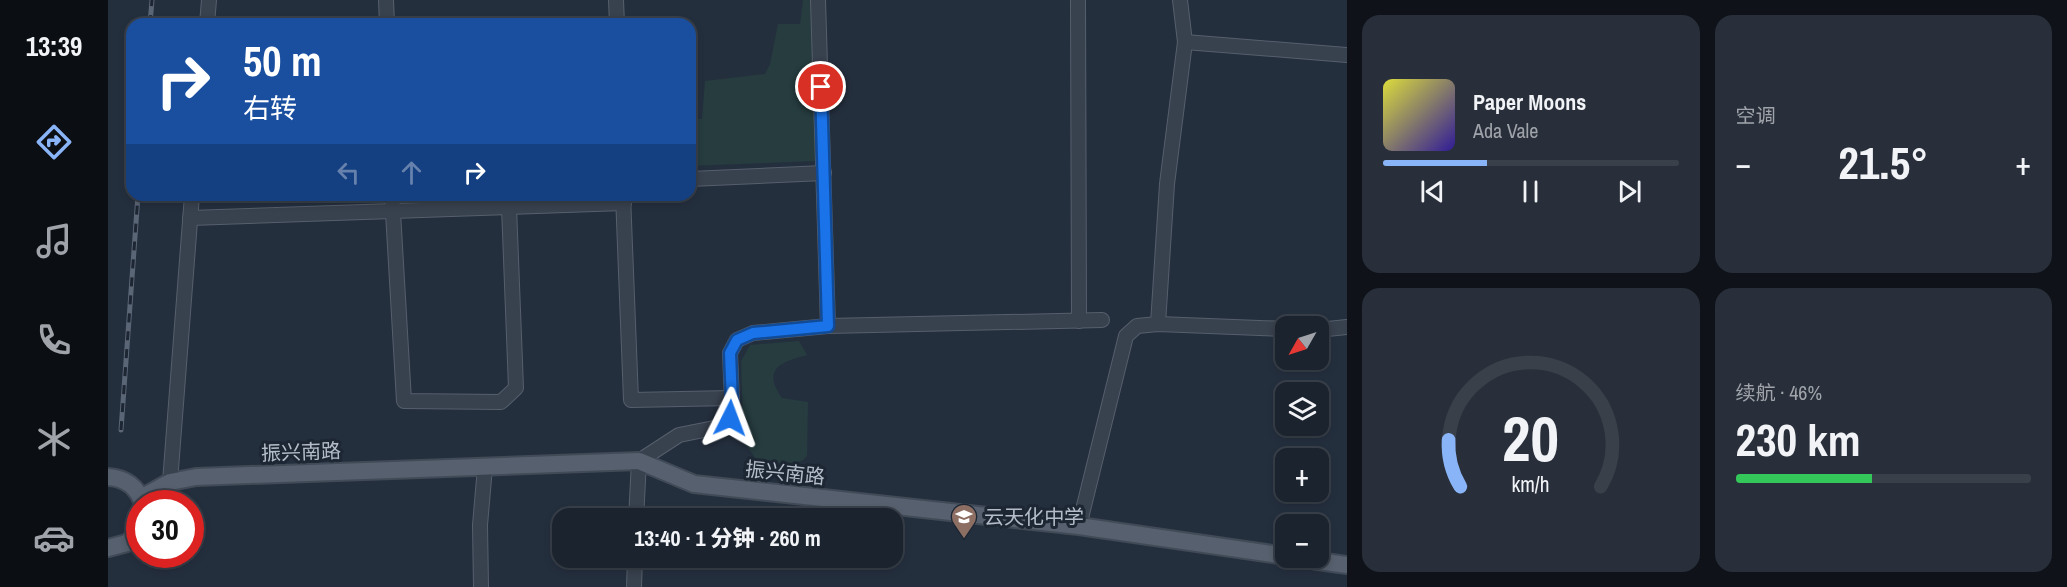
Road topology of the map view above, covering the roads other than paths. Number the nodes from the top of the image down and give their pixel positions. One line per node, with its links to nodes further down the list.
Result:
1 (209, 0): 7 (street)
2 (386, 0): 8 (street)
3 (616, 0): 9 (street)
4 (818, 0): 12 (street)
5 (1078, 0): 22 (street)
6 (1180, 0): 10 (street)
7 (208, 18)
8 (387, 18)
9 (617, 18)
10 (1185, 42): 11 (street); 23 (street)
11 (1347, 55)
12 (824, 173): 13 (street); 24 (street)
13 (696, 179)
14 (191, 201): 20 (street)
15 (392, 201): 19 (street)
16 (594, 201): 18 (street)
17 (623, 201): 28 (street)
18 (509, 207): 19 (street); 19 (street)
19 (392, 211): 20 (street)
20 (190, 218): 32 (street)
21 (1102, 320): 22 (street)
22 (1079, 321): 24 (street)
23 (1158, 324): 26 (street); 36 (street)
24 (828, 326): 28 (street)
25 (1347, 327): 27 (street)
26 (1275, 329)
27 (1329, 329)
28 (732, 398): 29 (street)
29 (639, 461): 30 (main road, 振兴南路); 35 (street); 36 (main road, 振兴南路)
30 (486, 467): 32 (main road, 振兴南路); 43 (street)
31 (108, 477): 33 (main road)
32 (170, 482): 34 (main road, 振兴南路)
33 (135, 490)
34 (158, 490)
35 (637, 508)
36 (1079, 526): 39 (main road, 振兴南路)
37 (126, 543): 38 (main road)
38 (108, 548)
39 (1275, 554)
40 (1329, 562): 41 (main road)
41 (1347, 565)
42 (635, 568): 44 (street)
43 (481, 587)
44 (634, 587)

